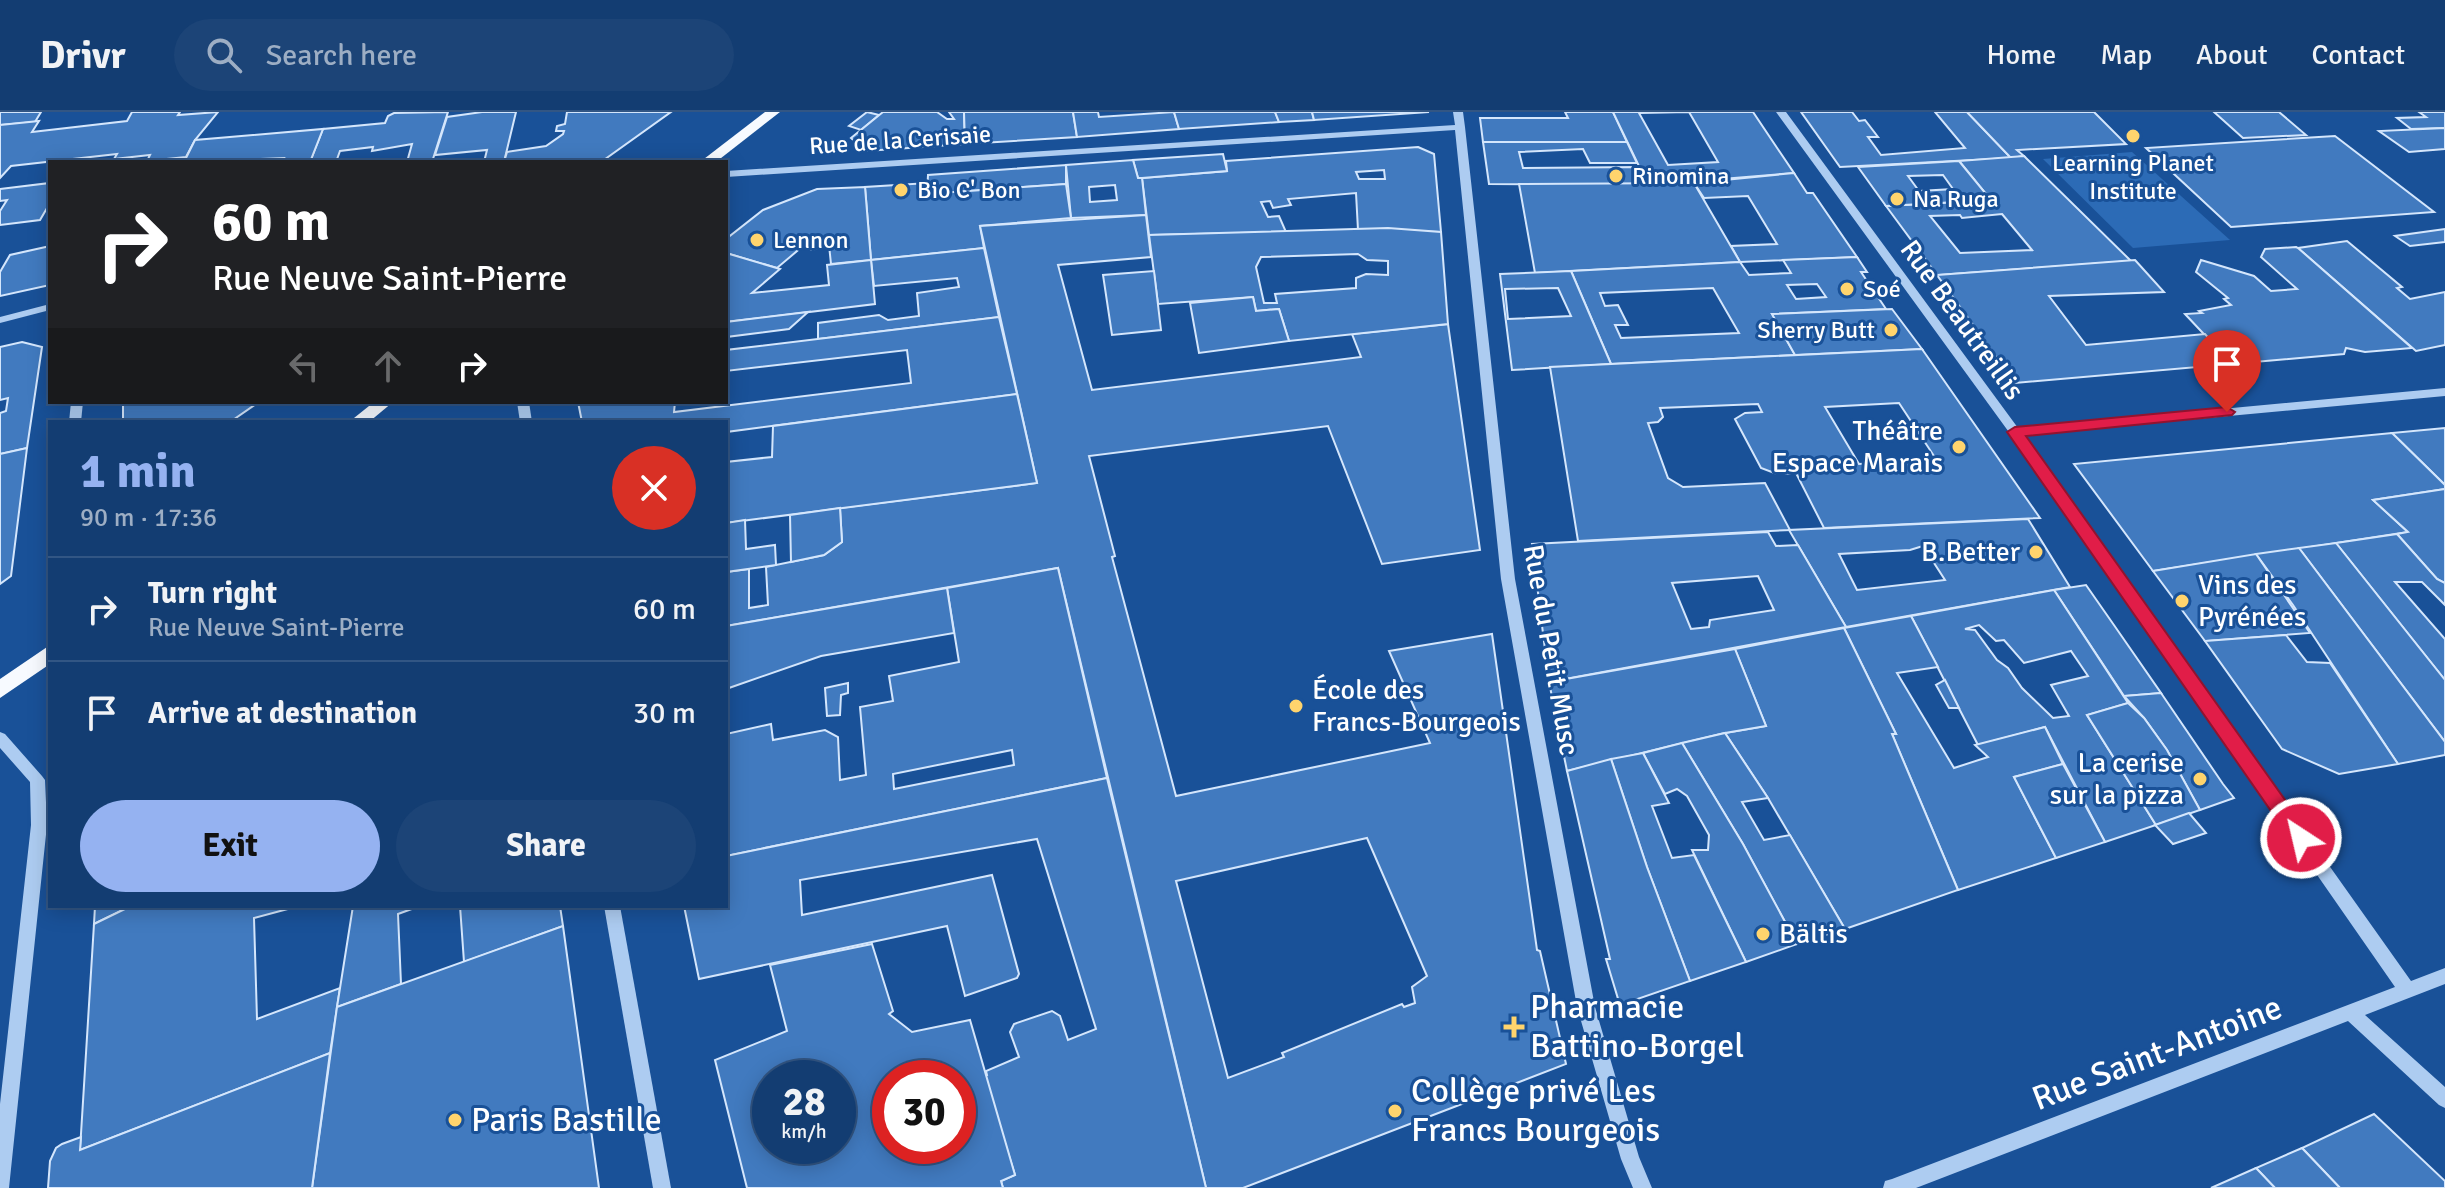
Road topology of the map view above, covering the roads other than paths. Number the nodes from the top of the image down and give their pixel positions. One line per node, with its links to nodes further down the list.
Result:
1 (773, 112): 4 (main road)
2 (1781, 112): 11 (street, Rue Beautreillis)
3 (1459, 120): 5 (street, Rue de la Cerisaie); 22 (street, Rue du Petit Musc)
4 (710, 160)
5 (728, 174)
6 (48, 308): 7 (street)
7 (0, 320)
8 (2445, 392): 11 (street)
9 (382, 404): 10 (main road)
10 (361, 420)
11 (2015, 432): 17 (street, Rue Beautreillis)
12 (48, 654): 13 (main road)
13 (0, 690)
14 (0, 738): 20 (street)
15 (612, 908): 21 (street)
16 (2445, 976): 17 (street, Rue Saint-Antoine)
17 (2406, 989): 18 (street, Rue Saint-Antoine)
18 (2351, 1013): 19 (street); 23 (street, Rue Saint-Antoine)
19 (2445, 1099)
20 (0, 1188)
21 (662, 1188)
22 (1643, 1188)
23 (1892, 1188)

